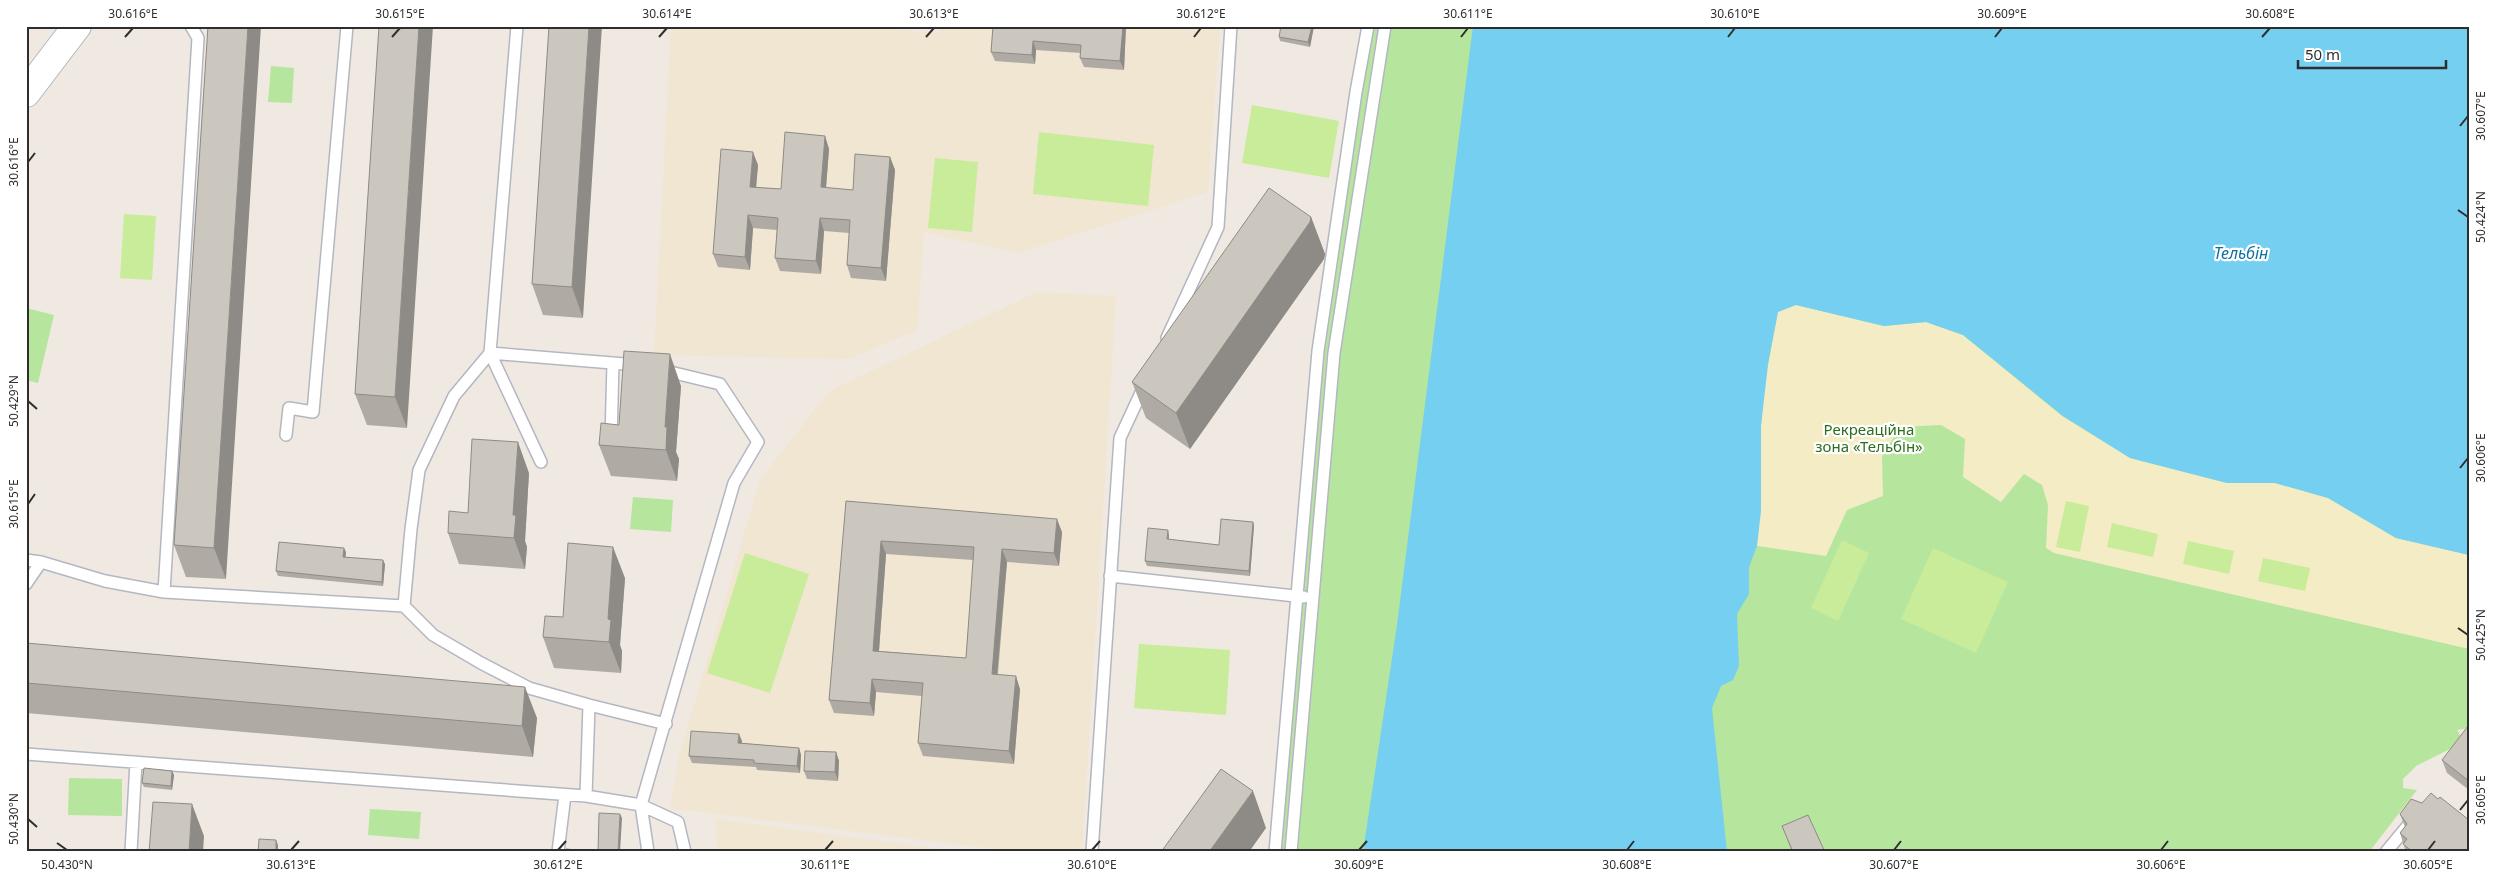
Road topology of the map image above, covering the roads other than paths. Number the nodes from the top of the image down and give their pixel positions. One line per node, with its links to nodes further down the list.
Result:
1 (77, 26): 8 (street)
2 (191, 26): 20 (lane)
3 (346, 26): 13 (lane)
4 (517, 26): 10 (lane)
5 (1231, 26): 9 (lane)
6 (1368, 26): 21 (lane)
7 (1385, 26): 22 (lane)
8 (26, 93)
9 (1160, 351)
10 (490, 353): 11 (lane); 15 (lane); 23 (lane)
11 (613, 363): 14 (lane); 25 (lane)
12 (1148, 377): 18 (lane)
13 (286, 435)
14 (611, 439)
15 (541, 462)
16 (26, 560): 17 (lane)
17 (41, 562): 19 (lane); 20 (lane)
18 (1110, 576): 21 (lane); 36 (lane)
19 (26, 584)
20 (164, 592): 23 (lane)
21 (1297, 597): 22 (lane); 37 (lane)
22 (1313, 598): 38 (lane)
23 (404, 606): 24 (lane)
24 (589, 705): 25 (lane); 29 (lane)
25 (666, 724): 30 (lane)
26 (26, 754): 27 (lane)
27 (136, 762): 28 (lane); 32 (lane)
28 (565, 795): 29 (lane); 33 (lane)
29 (586, 796): 30 (lane)
30 (641, 805): 34 (lane); 35 (lane)
31 (2419, 812): 39 (lane)
32 (131, 852)
33 (558, 852)
34 (648, 852)
35 (685, 852)
36 (1092, 852)
37 (1274, 852)
38 (1291, 852)
39 (2386, 852)

